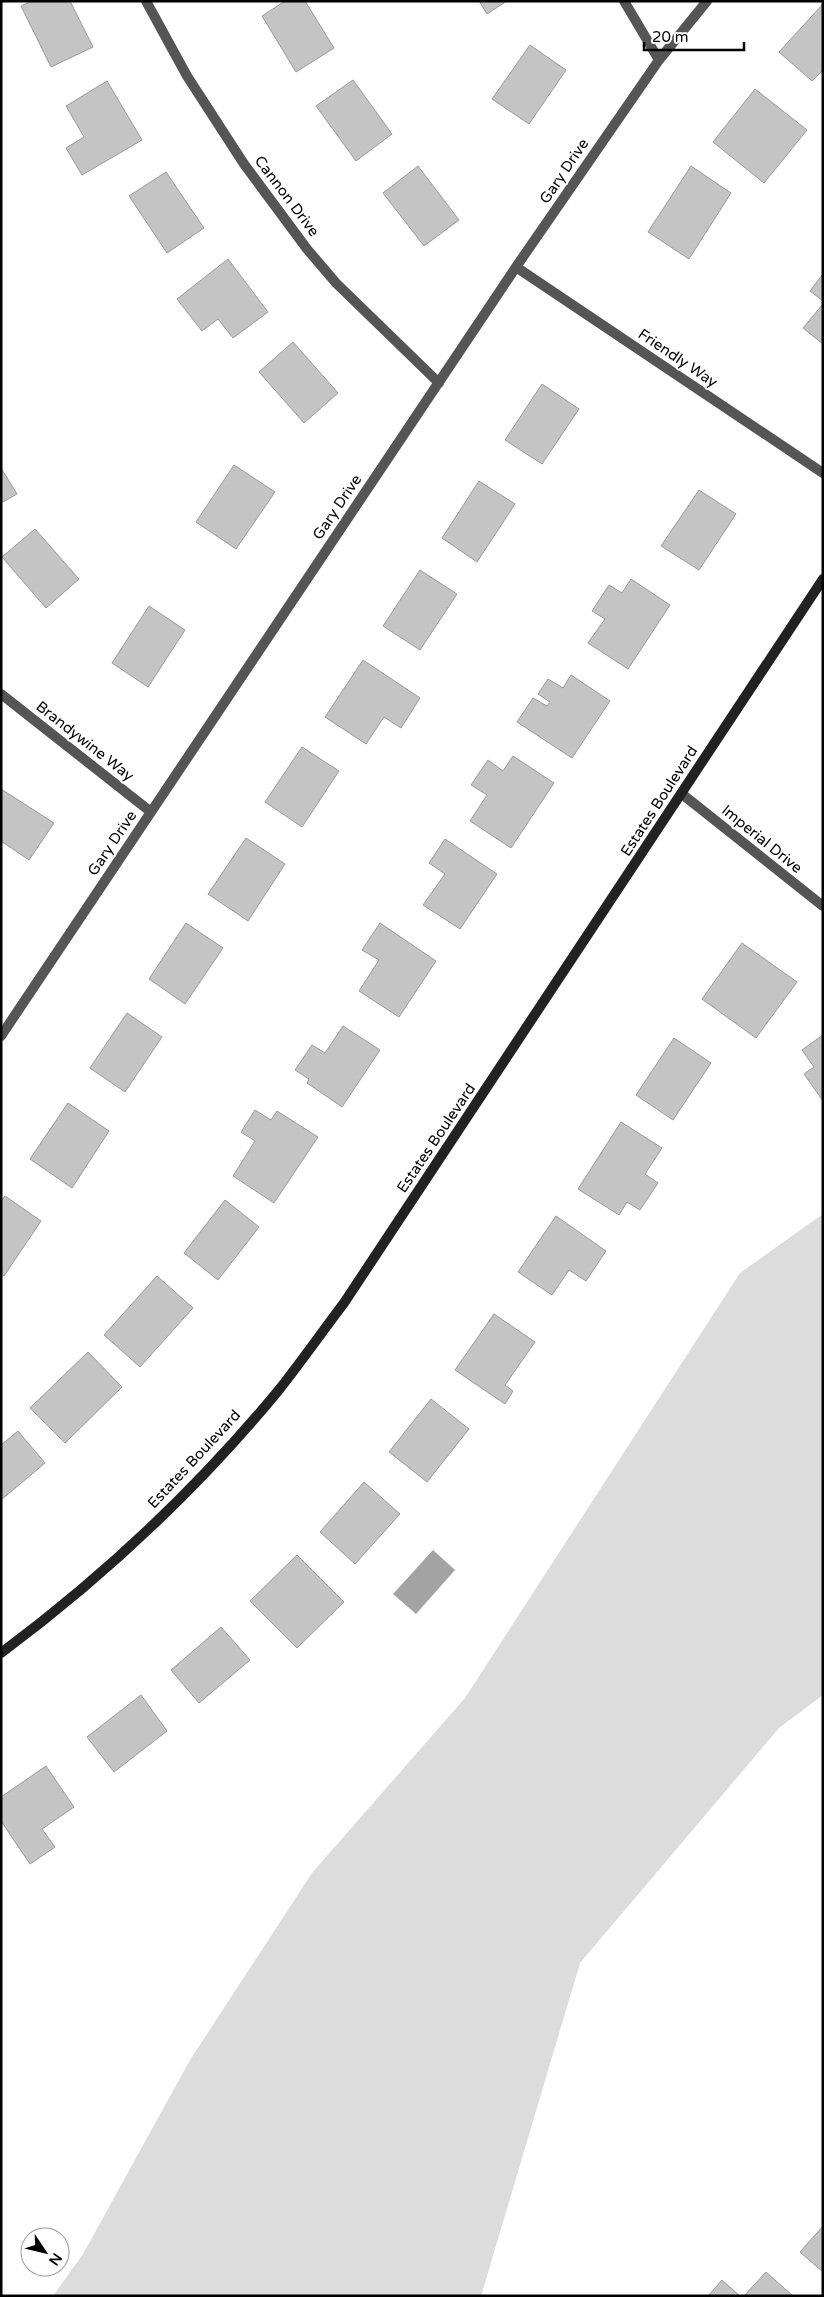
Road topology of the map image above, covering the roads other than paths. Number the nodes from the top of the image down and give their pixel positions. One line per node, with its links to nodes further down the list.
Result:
1 (146, 1): 6 (street, Cannon Drive)
2 (624, 1): 4 (street)
3 (707, 1): 4 (street, Gary Drive)
4 (659, 60): 5 (street, Gary Drive)
5 (516, 267): 6 (street, Gary Drive); 7 (street, Friendly Way)
6 (438, 383): 11 (street, Gary Drive)
7 (823, 473)
8 (823, 580): 10 (street, Estates Boulevard)
9 (1, 694): 11 (street, Brandywine Way)
10 (682, 794): 12 (street, Imperial Drive); 14 (street, Estates Boulevard)
11 (151, 812): 13 (street, Gary Drive)
12 (823, 906)
13 (1, 1036)
14 (1, 1653)

